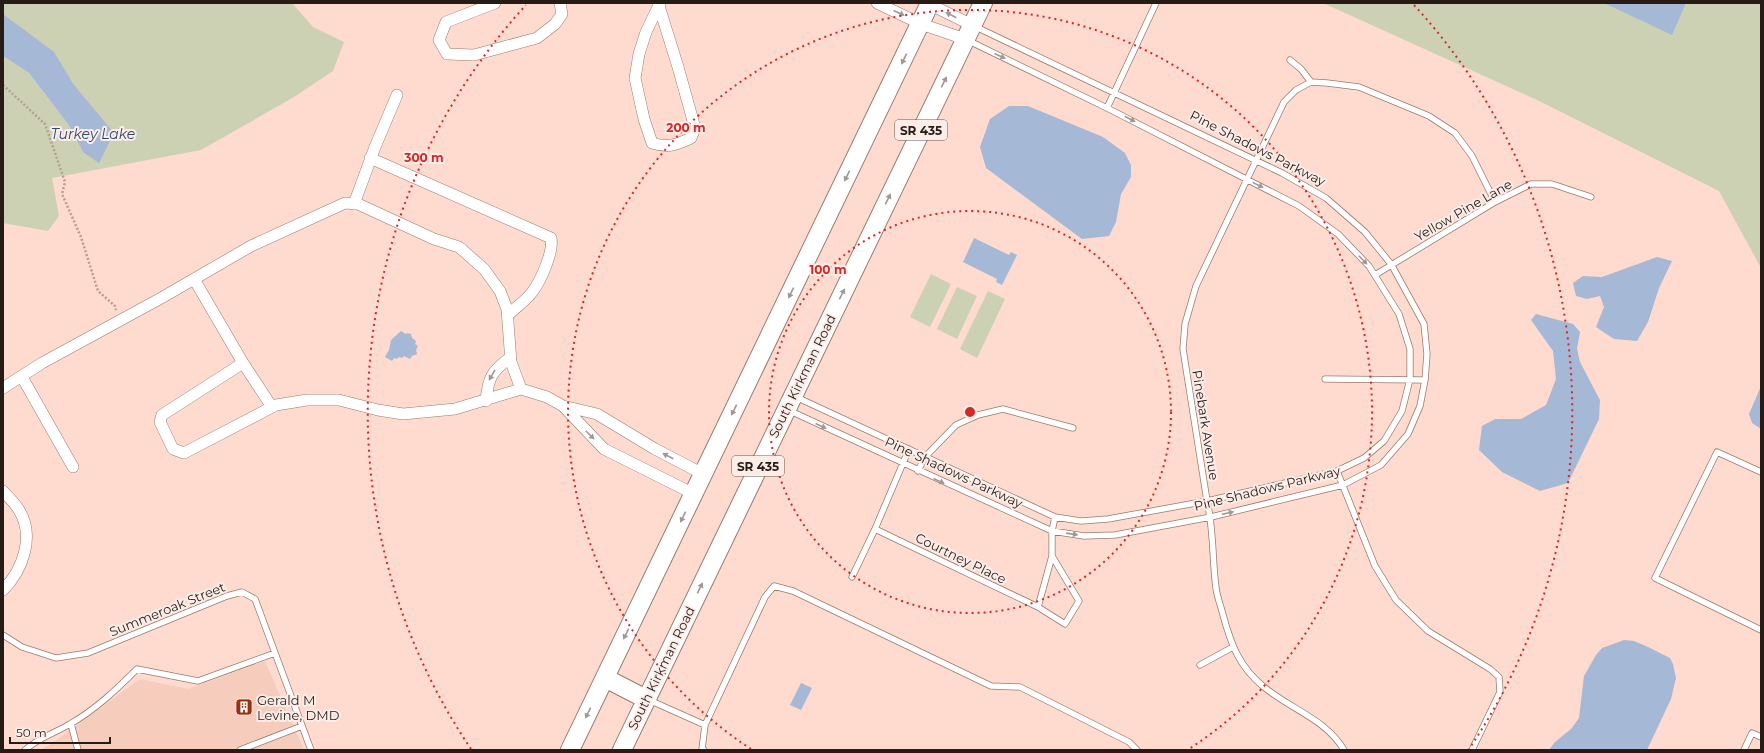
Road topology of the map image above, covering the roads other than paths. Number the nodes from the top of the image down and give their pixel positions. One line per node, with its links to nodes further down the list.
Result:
1 (495, 3): 2 (street)
2 (560, 3)
3 (877, 3): 8 (street, Pine Shadows Parkway, one-way to 8)
4 (929, 3): 8 (main road, SR 435); 9 (street, Pine Shadows Parkway, one-way to 4)
5 (983, 3): 9 (main road, South Kirkman Road / SR 435)
6 (1156, 3): 12 (lane)
7 (660, 4): 7 (street)
8 (921, 24): 9 (street, Pine Shadows Parkway); 45 (main road, SR 435, one-way to 45)
9 (969, 32): 12 (lane, Pine Shadows Parkway); 14 (lane, Pine Shadows Parkway, one-way to 14); 34 (main road, South Kirkman Road / SR 435, one-way to 9)
10 (1290, 60): 11 (lane)
11 (1311, 82): 16 (lane, Pinebark Avenue); 19 (lane)
12 (1114, 93): 14 (lane); 16 (lane, Pine Shadows Parkway)
13 (397, 95): 15 (street)
14 (1107, 108): 17 (lane, Pine Shadows Parkway, one-way to 17)
15 (370, 158): 20 (street); 24 (street)
16 (1256, 160): 17 (lane, Pinebark Avenue); 21 (lane, Pine Shadows Parkway)
17 (1246, 180): 22 (lane, Pine Shadows Parkway, one-way to 22); 49 (lane, Pinebark Avenue)
18 (1591, 197): 19 (lane, Yellow Pine Lane)
19 (1495, 202): 21 (lane, Yellow Pine Lane)
20 (354, 204): 23 (street); 24 (street)
21 (1391, 264): 22 (lane, Yellow Pine Lane); 30 (lane, Pine Shadows Parkway)
22 (1375, 275): 29 (lane, Pine Shadows Parkway)
23 (194, 279): 26 (street); 27 (street)
24 (508, 315): 25 (street)
25 (511, 357): 32 (street); 33 (street, one-way to 33)
26 (243, 363): 36 (street); 36 (street)
27 (22, 377): 31 (street); 41 (street)
28 (1326, 379): 29 (lane)
29 (1410, 379): 30 (lane); 43 (lane, Pine Shadows Parkway)
30 (1425, 380): 46 (lane, Pine Shadows Parkway)
31 (3, 388)
32 (521, 389): 33 (street); 35 (street)
33 (486, 401): 36 (street)
34 (789, 402): 38 (lane, Pine Shadows Parkway); 40 (lane, Pine Shadows Parkway, one-way to 40); 64 (main road, South Kirkman Road / SR 435, one-way to 34)
35 (564, 406): 45 (street, one-way to 35); 48 (street, one-way to 48)
36 (272, 407)
37 (1073, 428): 39 (lane)
38 (909, 449): 39 (lane, Pine Shadows Parkway); 40 (lane)
39 (925, 457): 42 (lane); 50 (lane, Pine Shadows Parkway)
40 (903, 464): 42 (lane, Pine Shadows Parkway); 52 (lane)
41 (73, 467)
42 (918, 471): 53 (lane, Pine Shadows Parkway, one-way to 53)
43 (1337, 471): 46 (lane); 49 (lane, Pine Shadows Parkway)
44 (1761, 472): 58 (lane)
45 (703, 474): 48 (main road, SR 435)
46 (1343, 485): 51 (lane, Pine Shadows Parkway, one-way to 46); 78 (lane)
47 (3, 491): 56 (street)
48 (694, 494): 63 (main road, SR 435, one-way to 63)
49 (1207, 501): 50 (lane, Pine Shadows Parkway); 51 (lane, Pinebark Avenue)
50 (1055, 517): 53 (lane)
51 (1211, 517): 53 (lane, Pine Shadows Parkway, one-way to 51); 60 (lane, Pinebark Avenue)
52 (875, 529): 55 (lane); 57 (lane, Courtney Place)
53 (1052, 532): 54 (lane)
54 (1052, 556): 57 (lane); 57 (lane, Courtney Place)
55 (852, 577)
56 (3, 590)
57 (1038, 607)
58 (1761, 630)
59 (3, 635): 61 (lane, Summeroak Street)
60 (1233, 647): 62 (lane); 77 (lane, Pinebark Avenue)
61 (275, 653): 65 (lane); 67 (lane, Summeroak Street)
62 (1200, 665)
63 (604, 678): 64 (main road); 73 (main road, SR 435, one-way to 73)
64 (646, 699): 66 (lane); 74 (main road, South Kirkman Road / SR 435)
65 (71, 724): 69 (lane); 70 (lane)
66 (705, 725): 75 (lane); 76 (lane)
67 (302, 726): 71 (lane); 72 (lane, Summeroak Street)
68 (1761, 737): 79 (lane)
69 (25, 750)
70 (78, 750)
71 (240, 750)
72 (311, 750)
73 (570, 750)
74 (622, 750)
75 (704, 750)
76 (1137, 750)
77 (1344, 750)
78 (1472, 750)
79 (1744, 750)

